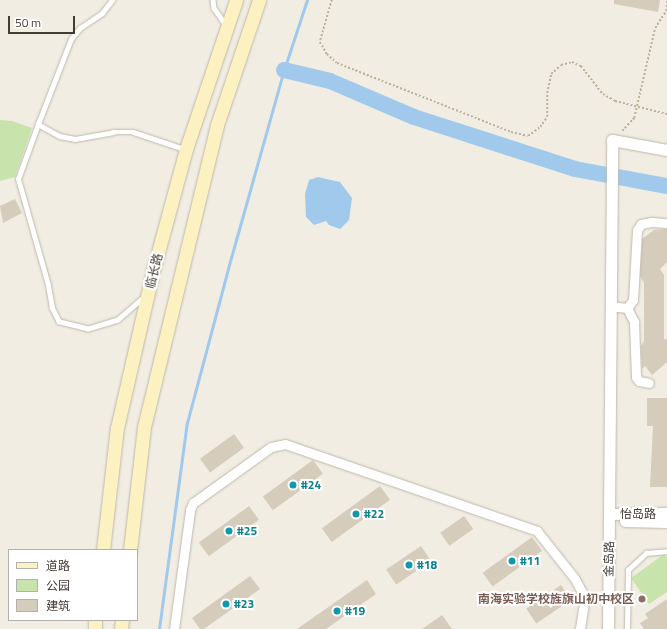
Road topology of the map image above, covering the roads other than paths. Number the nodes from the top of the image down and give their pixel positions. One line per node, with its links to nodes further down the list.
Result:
1 (112, 0): 6 (lane)
2 (213, 0): 5 (lane)
3 (236, 0): 5 (main road, 临长路)
4 (260, 0): 18 (main road)
5 (227, 26): 7 (main road, 临长路)
6 (38, 124): 7 (lane); 10 (lane)
7 (186, 149): 10 (main road, 临长路)
8 (667, 150): 11 (street, 金岛路)
9 (667, 223): 12 (street)
10 (148, 292): 17 (main road, 临长路)
11 (610, 306): 12 (street); 15 (street, 金岛路)
12 (627, 308): 13 (street)
13 (649, 384)
14 (667, 514): 15 (street, 怡岛路)
15 (610, 517): 16 (street); 22 (street, 金岛路)
16 (667, 522)
17 (103, 549)
18 (130, 549)
19 (667, 551): 23 (lane)
20 (174, 629): 21 (street)
21 (580, 629)
22 (608, 629)
23 (627, 629)

